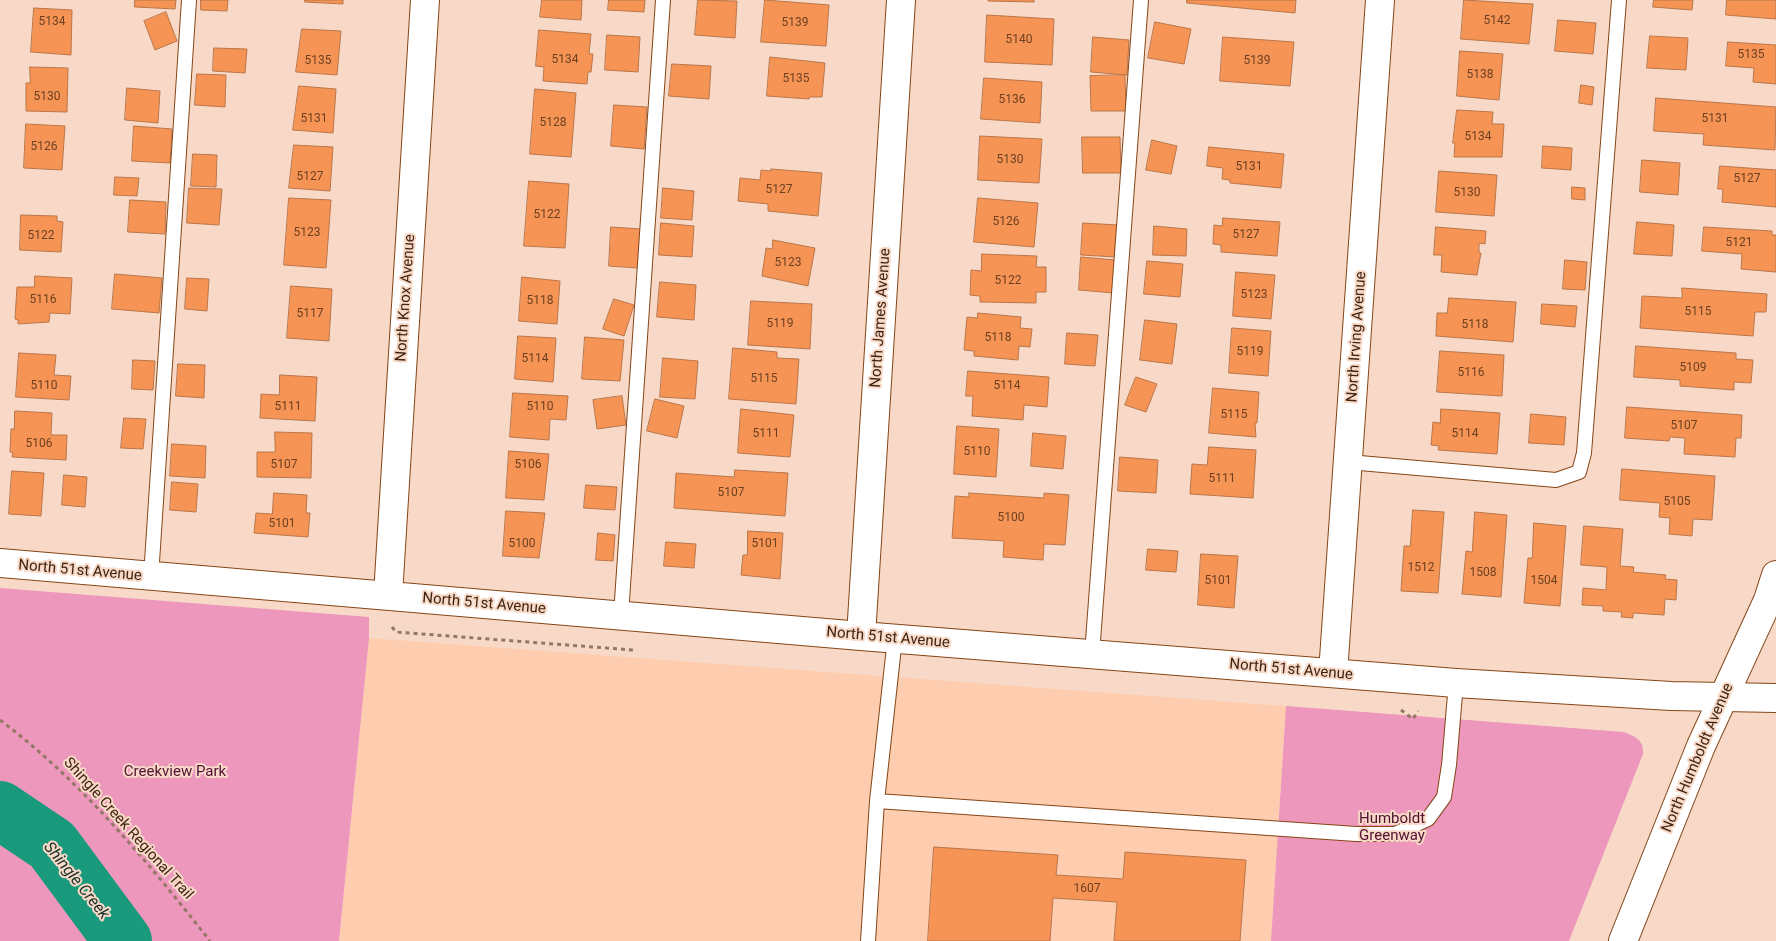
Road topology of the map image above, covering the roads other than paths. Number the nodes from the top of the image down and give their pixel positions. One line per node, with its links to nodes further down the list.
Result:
1 (189, 0): 11 (lane)
2 (425, 0): 12 (street, North Knox Avenue)
3 (663, 0): 13 (lane)
4 (901, 0): 14 (street, North James Avenue)
5 (1141, 0): 16 (lane)
6 (1380, 0): 8 (street, North Irving Avenue)
7 (1619, 0): 8 (lane)
8 (1348, 462): 17 (street, North Irving Avenue)
9 (0, 563): 11 (street, North 51st Avenue)
10 (1776, 575): 19 (street, North Humboldt Avenue)
11 (151, 577): 12 (street, North 51st Avenue)
12 (388, 595): 13 (street, North 51st Avenue)
13 (621, 615): 14 (street, North 51st Avenue)
14 (861, 636): 15 (street, North 51st Avenue)
15 (895, 638): 16 (street, North 51st Avenue); 21 (lane)
16 (1092, 654): 17 (street, North 51st Avenue)
17 (1333, 673): 18 (street, North 51st Avenue)
18 (1456, 683): 19 (street, North 51st Avenue); 21 (lane)
19 (1723, 698): 20 (street, North 51st Avenue); 23 (street, North Humboldt Avenue)
20 (1776, 698)
21 (877, 801): 22 (lane)
22 (868, 941)
23 (1623, 941)

